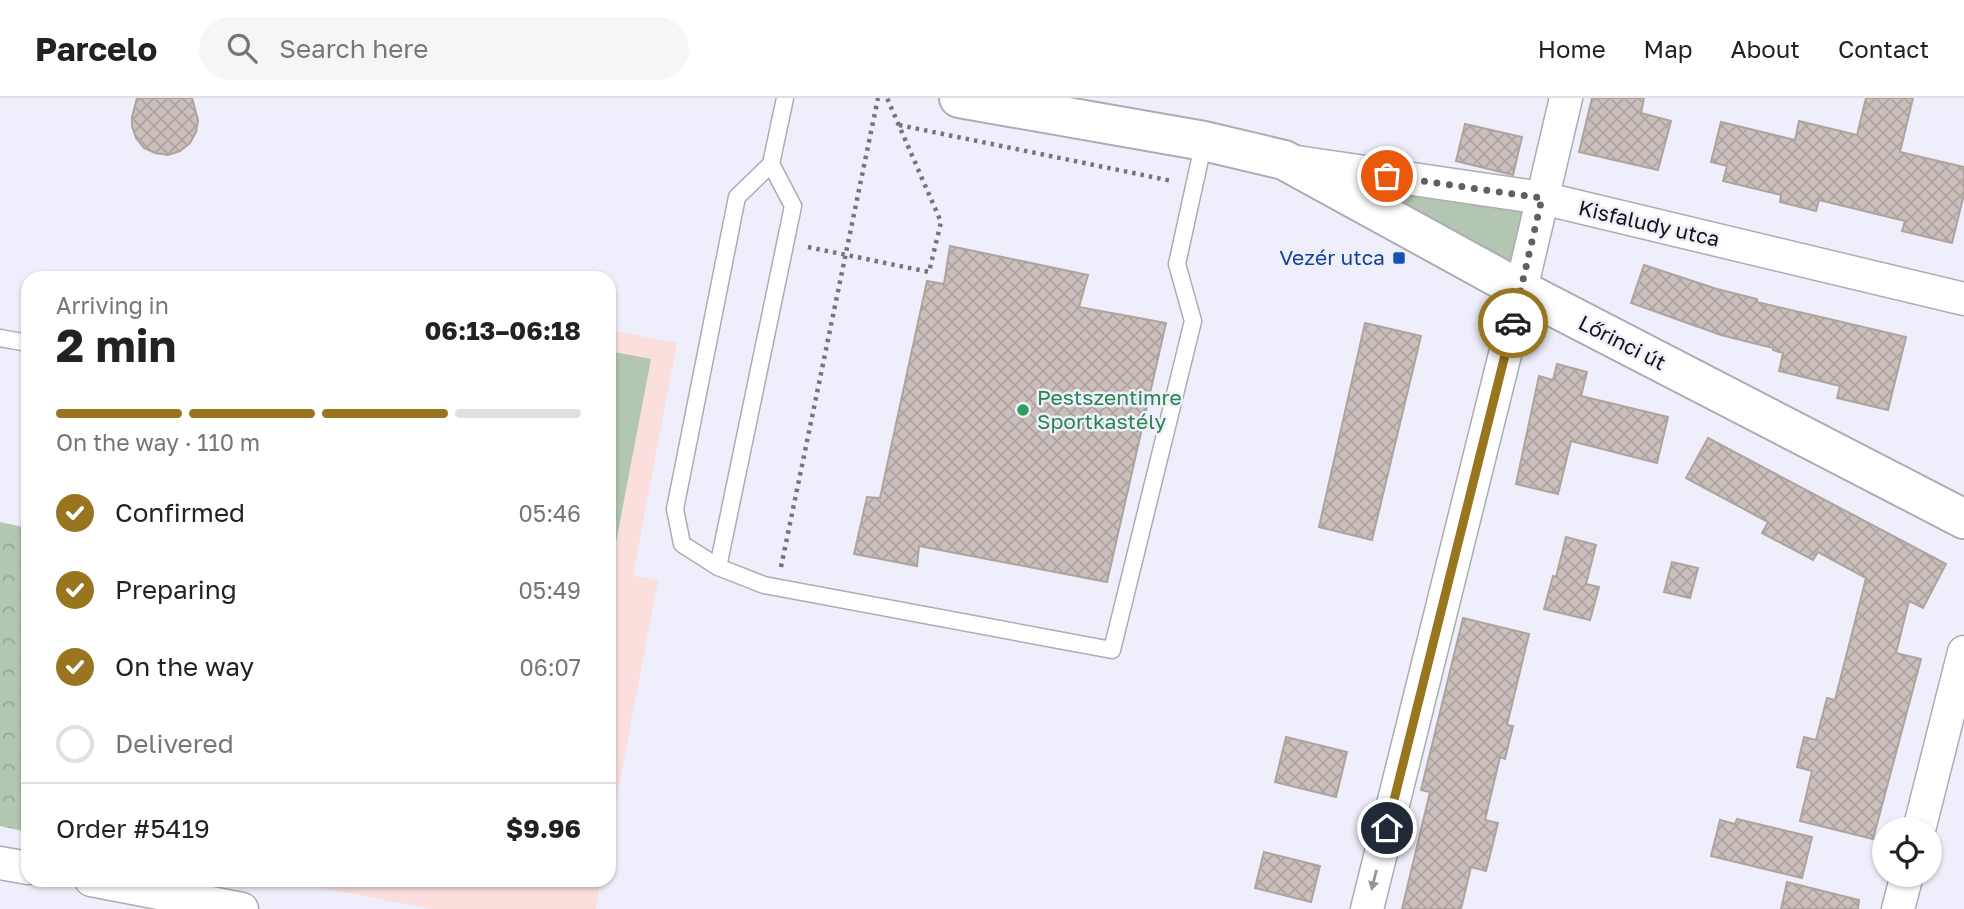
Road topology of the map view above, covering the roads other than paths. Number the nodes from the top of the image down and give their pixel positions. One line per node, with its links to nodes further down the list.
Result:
1 (785, 98): 6 (lane)
2 (959, 98): 4 (street, Kisfaludy utca)
3 (1566, 98): 7 (street)
4 (1204, 141): 5 (street, Kisfaludy utca); 13 (lane)
5 (1284, 160): 7 (street, Kisfaludy utca); 8 (street, Lőrinci út)
6 (771, 164): 13 (lane); 13 (lane)
7 (1542, 198): 8 (street); 9 (street, Kisfaludy utca)
8 (1521, 290): 12 (street, Lőrinci út); 21 (street, one-way to 21)
9 (1964, 299)
10 (0, 338): 11 (lane)
11 (21, 342)
12 (1964, 519)
13 (718, 568)
14 (1964, 652): 15 (street)
15 (1922, 817)
16 (0, 863): 17 (street)
17 (21, 867)
18 (127, 887): 20 (street)
19 (1904, 887): 22 (street)
20 (242, 909)
21 (1367, 909)
22 (1898, 909)

